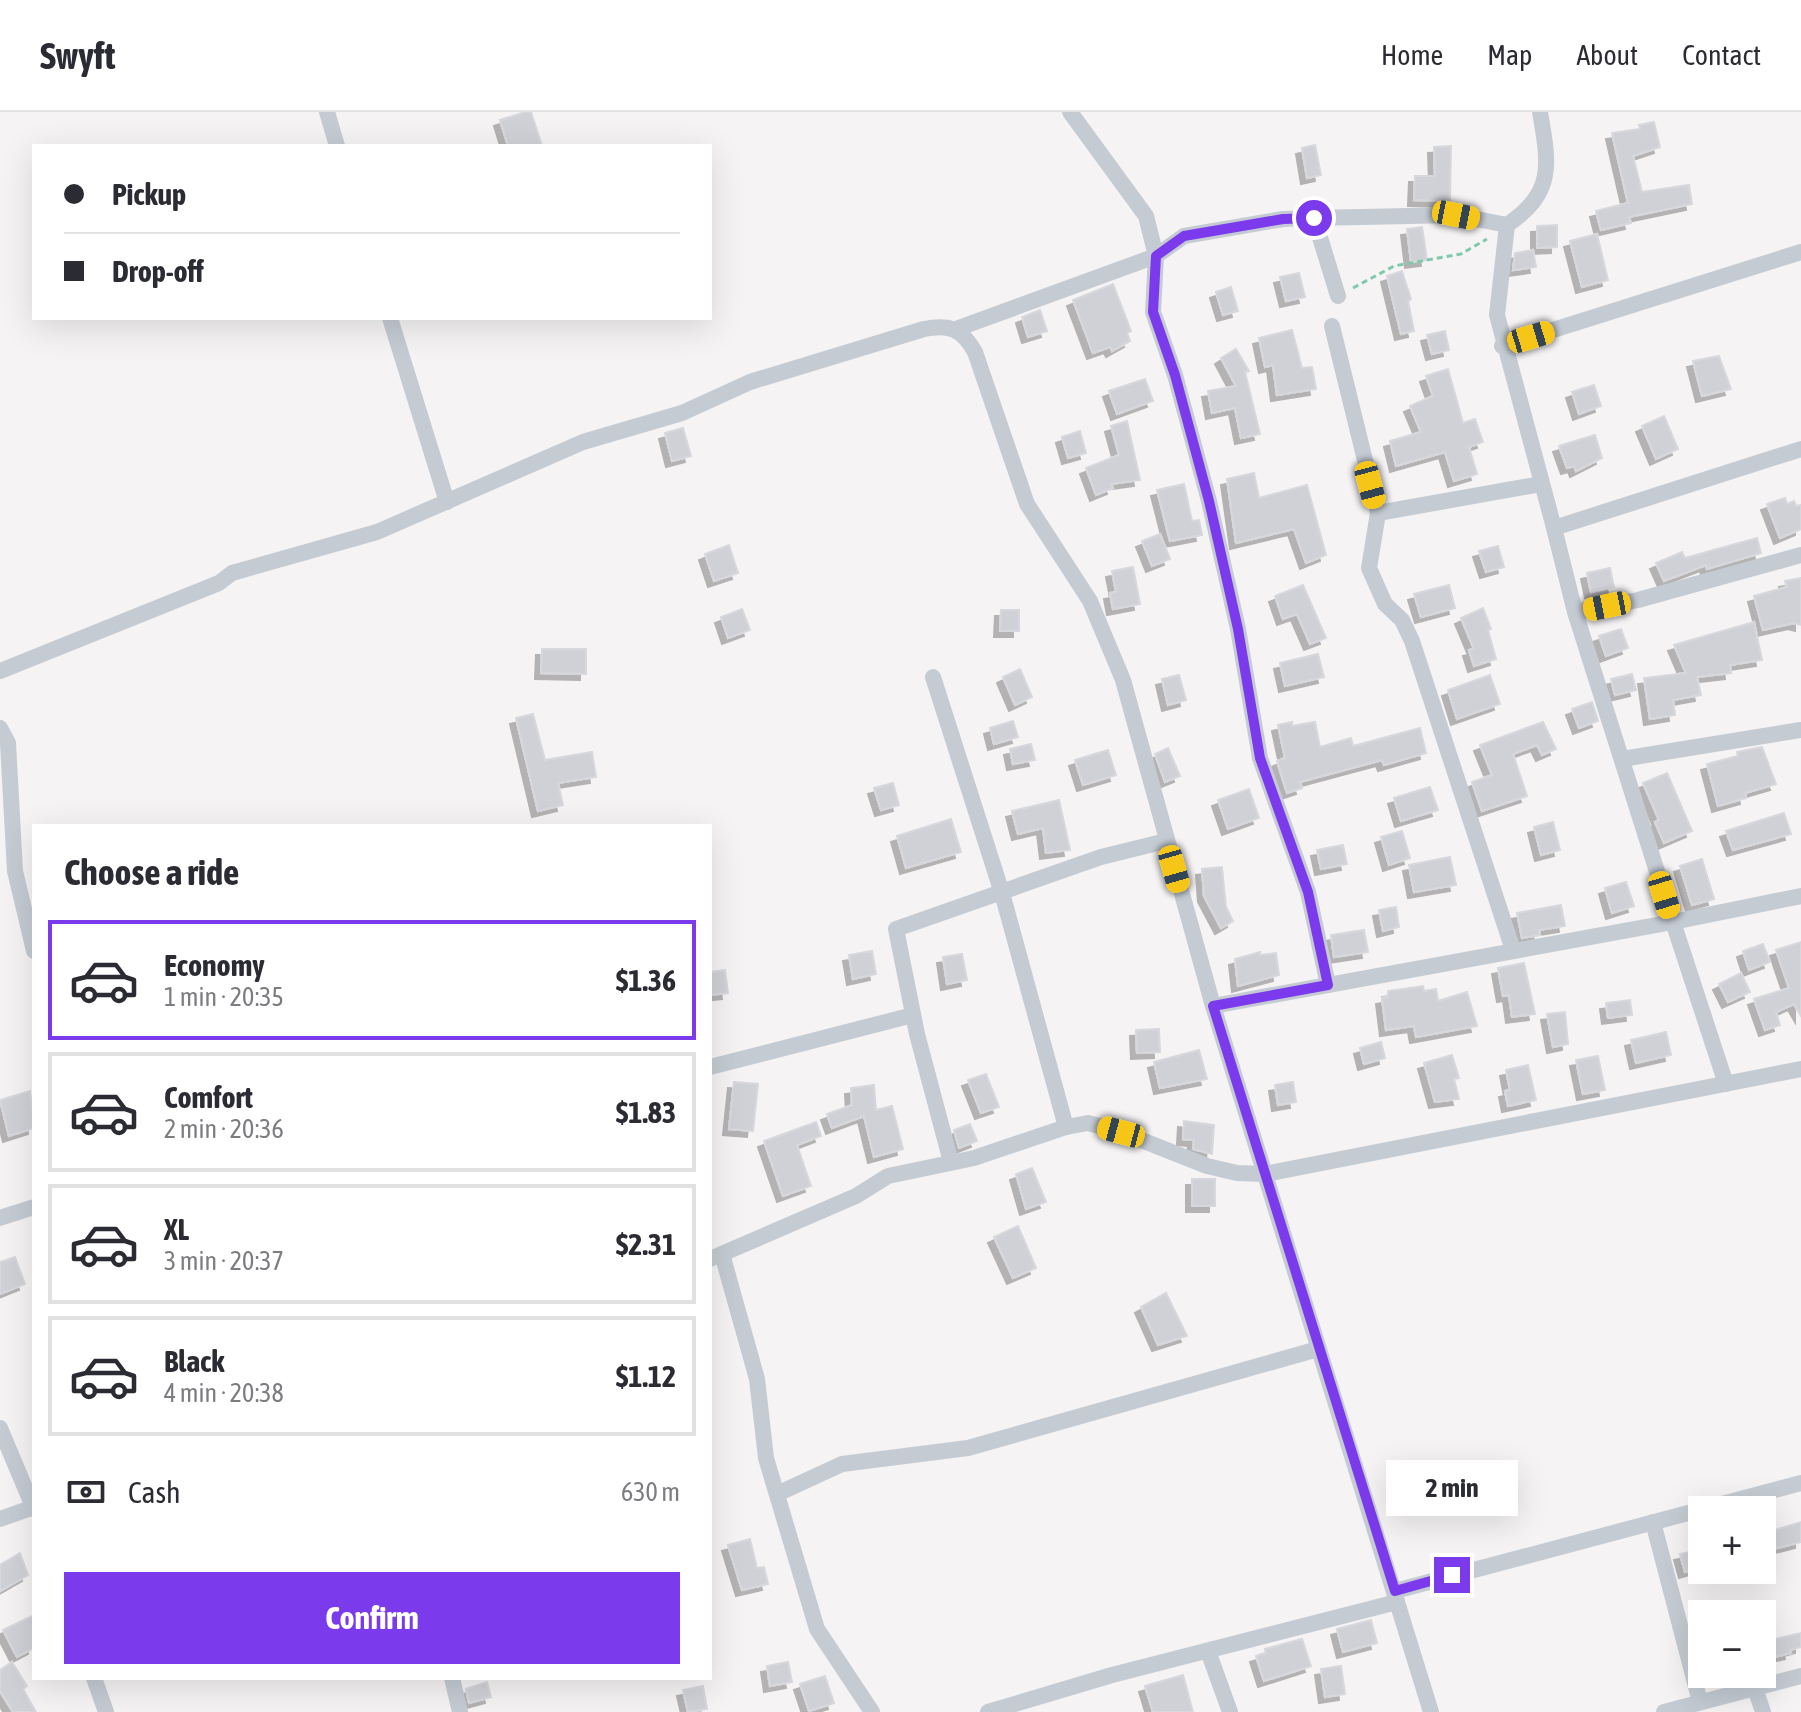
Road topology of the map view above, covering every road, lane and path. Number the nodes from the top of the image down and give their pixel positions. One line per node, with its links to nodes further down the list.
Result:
1 (327, 112): 4 (street)
2 (1070, 112): 8 (street)
3 (1540, 112): 6 (street)
4 (336, 144)
5 (1314, 218): 6 (street); 8 (street); 9 (street)
6 (1507, 225): 9 (path); 13 (street)
7 (1801, 252): 13 (street)
8 (1156, 256): 12 (street); 32 (street)
9 (1338, 296)
10 (391, 320): 16 (street)
11 (1332, 326): 17 (street)
12 (956, 329): 16 (street); 26 (street)
13 (1502, 346): 15 (street)
14 (1801, 449): 18 (street)
15 (1541, 484): 17 (street); 18 (street)
16 (447, 502): 21 (street)
17 (1378, 513): 31 (street)
18 (1554, 528): 20 (street)
19 (1801, 555): 20 (street)
20 (1575, 612): 25 (street)
21 (0, 671)
22 (933, 677): 27 (street)
23 (0, 728): 30 (street)
24 (1801, 730): 25 (street)
25 (1622, 759): 29 (street)
26 (1166, 841): 27 (street); 33 (street)
27 (1002, 893): 34 (street); 38 (street)
28 (1801, 896): 29 (street)
29 (1673, 922): 31 (street); 37 (street)
30 (32, 943)
31 (1513, 950): 32 (street)
32 (1328, 985): 33 (street)
33 (1213, 1006): 40 (street)
34 (913, 1015): 35 (street); 39 (street)
35 (712, 1066)
36 (1801, 1069): 37 (street)
37 (1726, 1084): 40 (street)
38 (1066, 1127): 39 (street); 40 (street)
39 (951, 1162): 43 (street)
40 (1265, 1174): 44 (street)
41 (32, 1208): 42 (street)
42 (0, 1218)
43 (716, 1256): 47 (street)
44 (1318, 1349): 47 (street); 52 (street)
45 (0, 1428): 48 (street)
46 (1801, 1483): 51 (street)
47 (777, 1494): 63 (street)
48 (32, 1503)
49 (32, 1509): 50 (street)
50 (0, 1519)
51 (1653, 1522): 52 (street); 60 (street)
52 (1396, 1596): 53 (street); 67 (street)
53 (1208, 1651): 59 (street); 66 (street)
54 (1801, 1676): 57 (street)
55 (95, 1680): 61 (street)
56 (452, 1680): 62 (street)
57 (1776, 1683)
58 (1755, 1688): 60 (street); 69 (street)
59 (1045, 1695): 64 (street); 65 (street)
60 (1700, 1702): 68 (street)
61 (106, 1712)
62 (460, 1712)
63 (872, 1712)
64 (988, 1712)
65 (1052, 1712)
66 (1230, 1712)
67 (1431, 1712)
68 (1664, 1712)
69 (1763, 1712)

